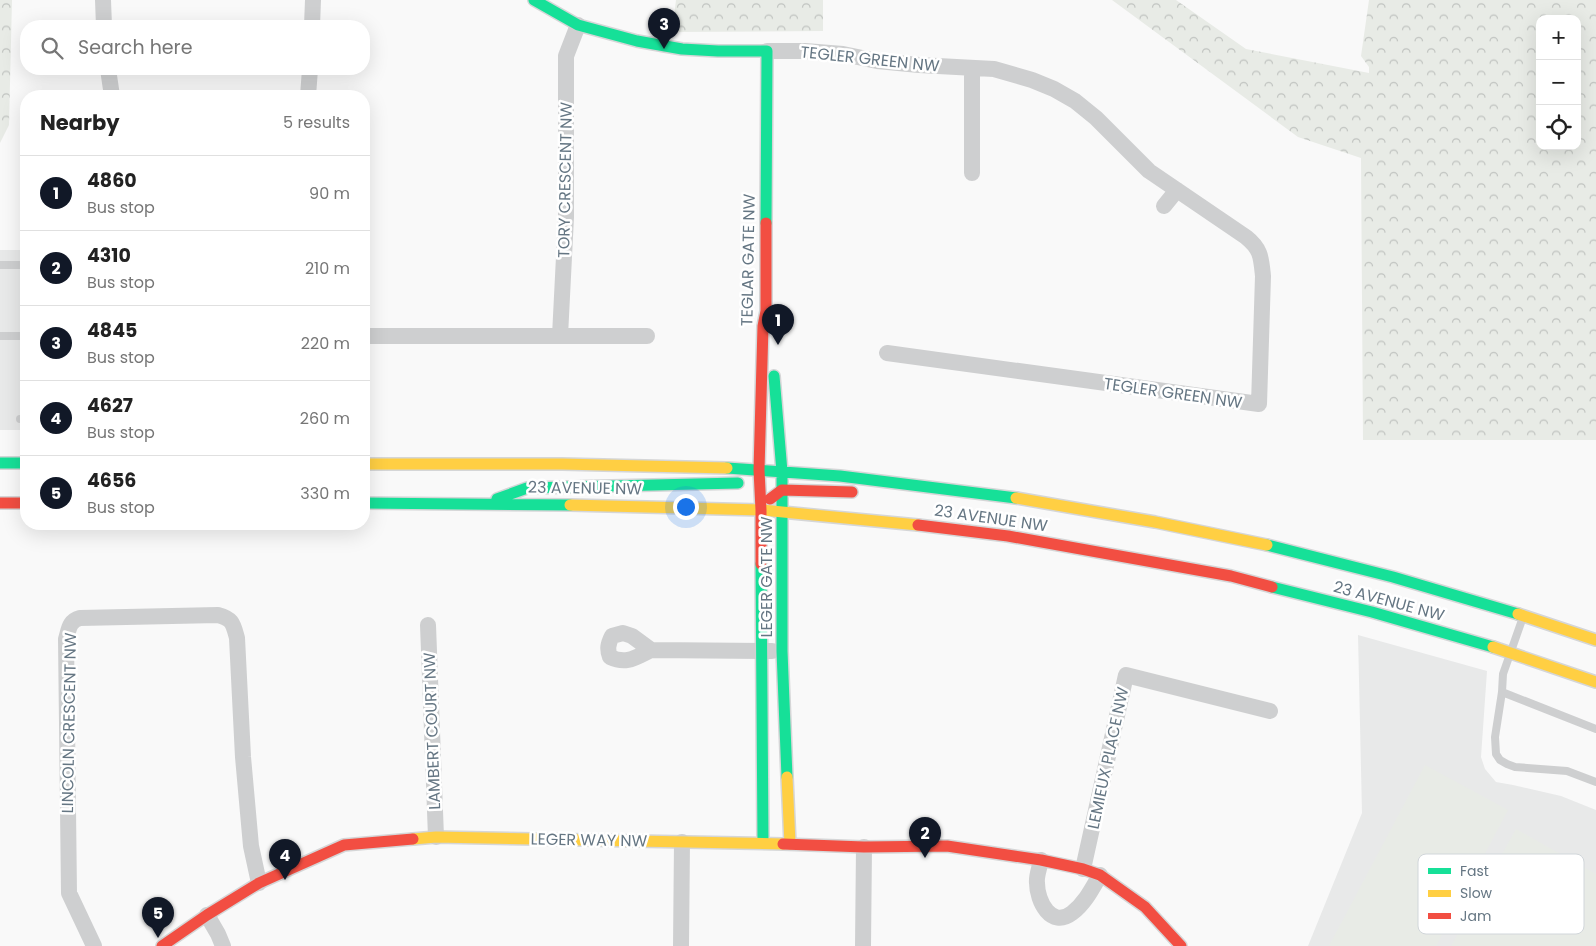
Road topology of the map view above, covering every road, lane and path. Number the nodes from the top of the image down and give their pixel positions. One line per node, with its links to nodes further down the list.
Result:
1 (103, 0): 4 (street)
2 (313, 0): 5 (street)
3 (534, 0): 6 (street)
4 (104, 20)
5 (312, 20)
6 (578, 25): 7 (street); 22 (street, TORY CRESCENT NW)
7 (767, 51): 8 (street, TEGLER GREEN NW); 18 (street, TEGLAR GATE NW)
8 (972, 69): 13 (street); 14 (street, TEGLER GREEN NW)
9 (109, 75): 11 (street)
10 (310, 75): 12 (street)
11 (111, 90)
12 (308, 90)
13 (972, 173)
14 (1177, 190): 15 (street); 24 (street, TEGLER GREEN NW)
15 (1164, 206)
16 (0, 265): 17 (lane)
17 (20, 265)
18 (766, 311): 28 (street, LEGER GATE NW); 29 (street, TEGLAR GATE NW)
19 (0, 336): 20 (lane)
20 (20, 336)
21 (370, 336): 22 (street)
22 (560, 336): 23 (street)
23 (647, 336)
24 (887, 353)
25 (0, 464): 26 (street)
26 (20, 464)
27 (370, 464): 29 (street, 23 AVENUE NW)
28 (782, 472): 29 (street, 23 AVENUE NW); 30 (street, LEGER GATE NW); 33 (street, 23 AVENUE NW)
29 (759, 476): 37 (street); 38 (street, LEGER GATE NW)
30 (782, 490): 31 (street); 38 (street); 39 (street, LEGER GATE NW)
31 (865, 492)
32 (914, 496): 33 (street)
33 (1025, 499): 40 (street, 23 AVENUE NW)
34 (0, 503): 35 (street)
35 (20, 503)
36 (370, 504): 37 (street, 23 AVENUE NW)
37 (484, 504): 38 (street, 23 AVENUE NW)
38 (762, 510): 39 (street, 23 AVENUE NW); 45 (street, LEGER GATE NW)
39 (782, 511): 44 (street, LEGER GATE NW); 46 (street, 23 AVENUE NW)
40 (1524, 615): 42 (street, 23 AVENUE NW); 46 (lane)
41 (428, 625): 52 (street, LAMBERT COURT NW)
42 (1596, 640)
43 (651, 650): 45 (street)
44 (782, 651): 45 (street); 55 (street, LEGER GATE NW)
45 (760, 652): 54 (street, LEGER GATE NW)
46 (1512, 652): 47 (street, 23 AVENUE NW); 48 (lane)
47 (1596, 682)
48 (1502, 692): 50 (lane); 51 (lane)
49 (1270, 712): 58 (street, LEMIEUX PLACE NW)
50 (1596, 729)
51 (1596, 782)
52 (436, 837): 53 (street, LEGER WAY NW); 60 (street, LEGER WAY NW)
53 (682, 842): 54 (street, LEGER WAY NW); 65 (street)
54 (763, 843): 55 (street, LEGER WAY NW)
55 (790, 844): 56 (street, LEGER WAY NW)
56 (864, 846): 57 (street, LEGER WAY NW); 66 (street)
57 (1041, 860): 58 (street, LEGER WAY NW); 59 (street)
58 (1083, 869): 59 (street, LEGER WAY NW)
59 (1100, 875): 67 (street, LEGER WAY NW)
60 (259, 883): 61 (street, LEGER WAY NW); 62 (street, LINCOLN CRESCENT NW)
61 (207, 915): 63 (street, LEGER WAY NW); 64 (street)
62 (94, 946)
63 (162, 946)
64 (223, 946)
65 (681, 946)
66 (863, 946)
67 (1181, 946)

